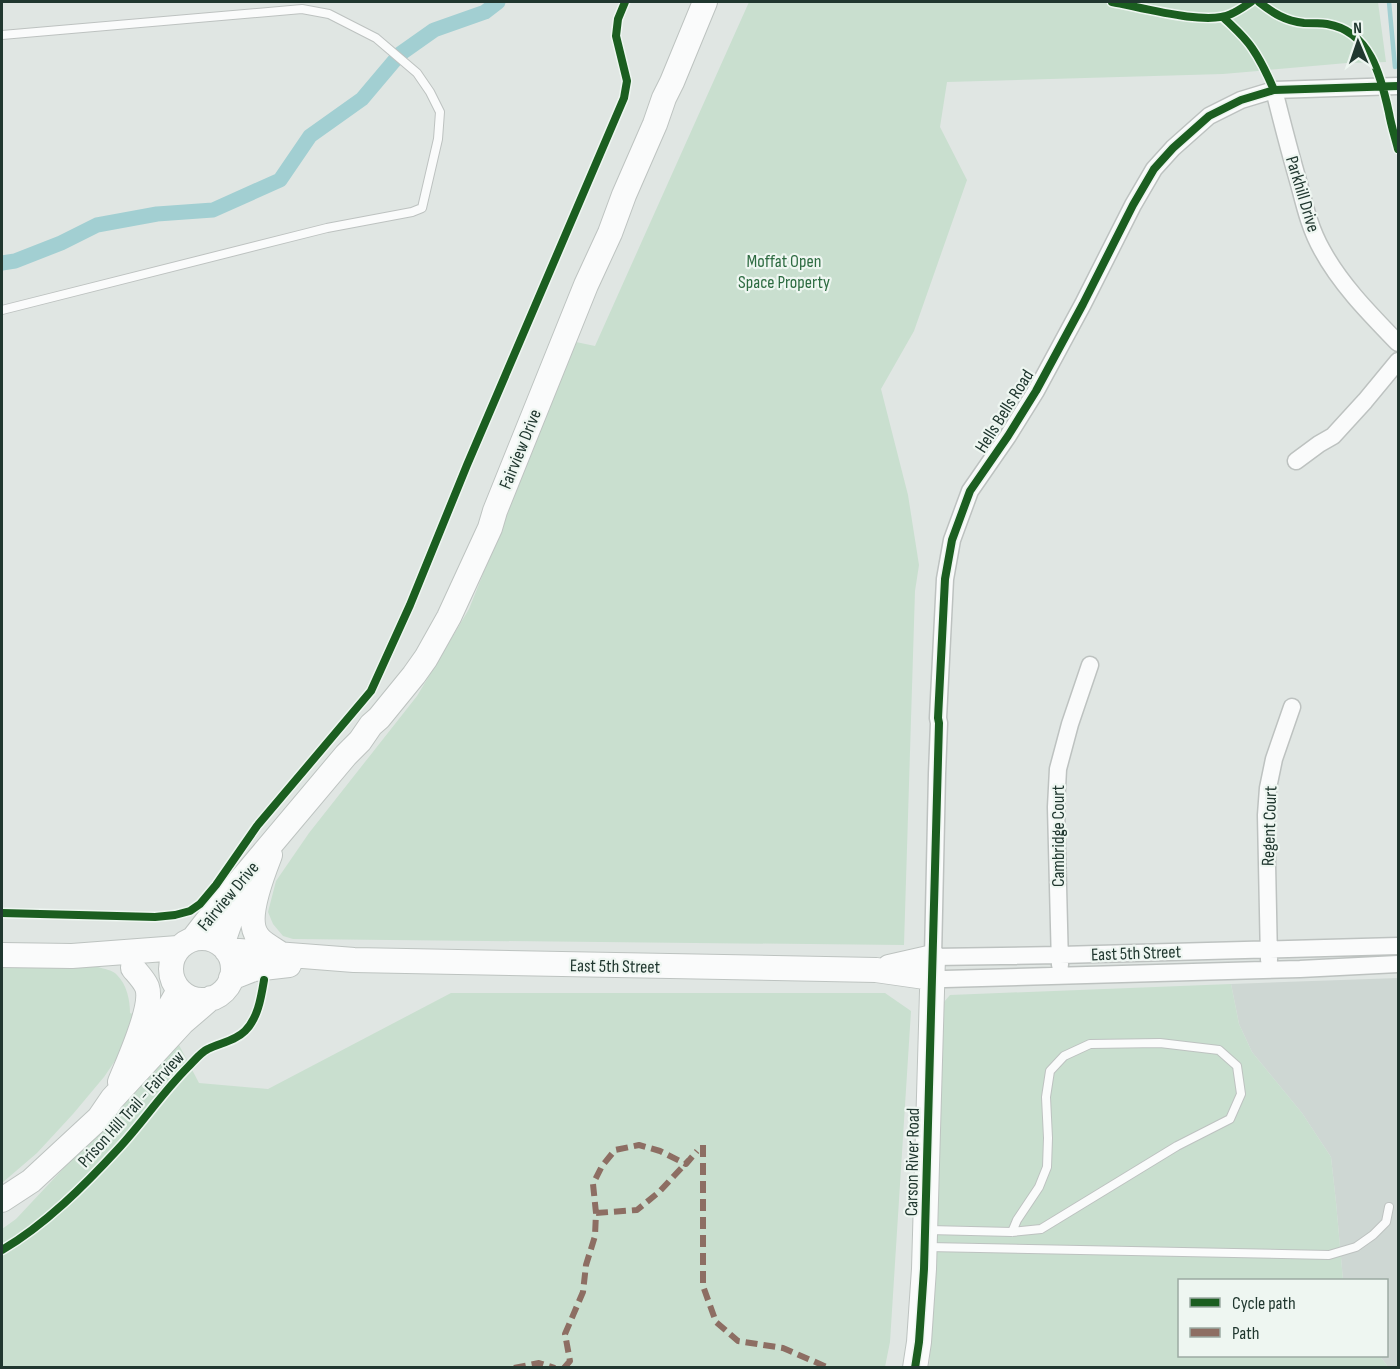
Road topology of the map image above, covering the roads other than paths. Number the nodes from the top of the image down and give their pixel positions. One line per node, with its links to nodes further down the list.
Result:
1 (705, 2): 11 (main road, Fairview Drive)
2 (2, 35): 5 (lane)
3 (1398, 86): 4 (street, Hells Bells Road)
4 (1274, 90): 6 (street, Parkhill Drive); 22 (street, Hells Bells Road)
5 (2, 310)
6 (1398, 343)
7 (1398, 361): 8 (street)
8 (1296, 461)
9 (1090, 665): 18 (street, Cambridge Court)
10 (1292, 707): 15 (street, Regent Court)
11 (270, 846): 12 (main road, Fairview Drive); 14 (main road, Fairview Drive); 16 (main road)
12 (186, 944): 14 (main road); 19 (main road); 27 (main road)
13 (1398, 946): 15 (street, East 5th Street)
14 (224, 947): 16 (main road, East 5th Street); 26 (main road)
15 (1269, 949): 18 (street, East 5th Street); 24 (street, Regent Court)
16 (281, 954): 20 (main road, East 5th Street)
17 (2, 955): 19 (main road)
18 (1060, 955): 22 (street, East 5th Street); 25 (street, Cambridge Court)
19 (72, 956): 23 (main road)
20 (354, 960): 22 (main road, East 5th Street); 26 (main road, East 5th Street)
21 (1398, 964): 24 (street, East 5th Street)
22 (932, 967): 25 (street, East 5th Street); 33 (main road, Carson River Road)
23 (133, 968): 27 (main road); 29 (main road)
24 (1270, 969): 25 (street, East 5th Street)
25 (1061, 976)
26 (231, 978): 28 (main road)
27 (176, 985): 28 (main road); 29 (main road)
28 (212, 998): 29 (main road)
29 (118, 1094): 30 (main road)
30 (2, 1200)
31 (1389, 1207): 33 (lane)
32 (1012, 1232): 32 (lane); 33 (lane)
33 (925, 1238): 34 (main road, Carson River Road)
34 (915, 1368)

